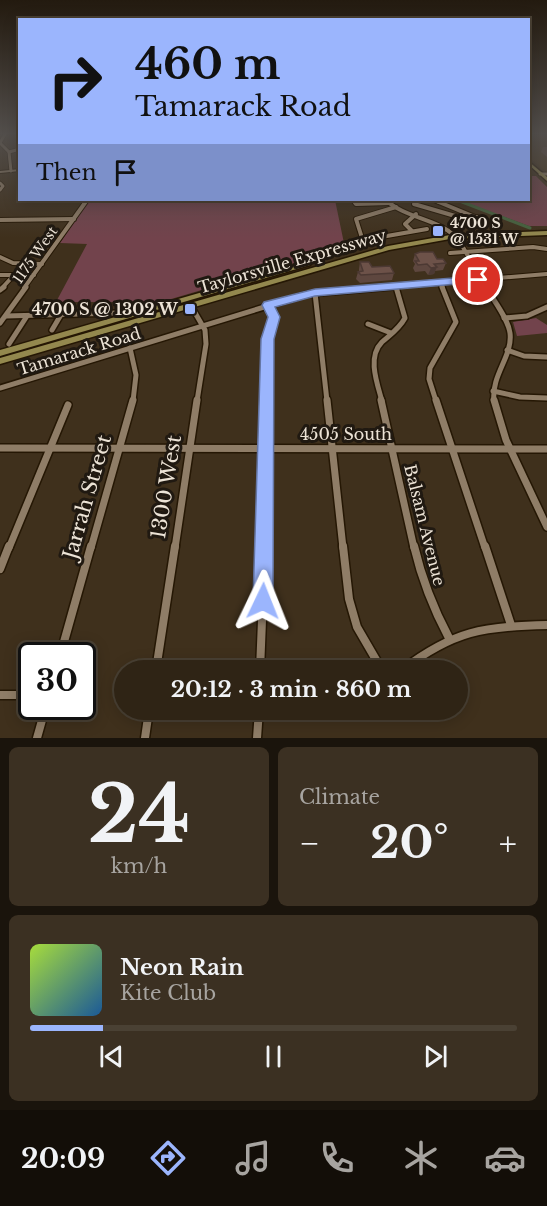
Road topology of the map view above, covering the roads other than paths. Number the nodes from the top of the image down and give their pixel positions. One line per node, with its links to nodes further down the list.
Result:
1 (534, 168): 5 (main road)
2 (18, 170): 3 (street)
3 (11, 171): 4 (street)
4 (0, 172)
5 (540, 174): 6 (street); 7 (main road)
6 (547, 174)
7 (547, 180)
8 (0, 183): 9 (street)
9 (0, 190)
10 (86, 201): 19 (street, 1175 West)
11 (387, 201): 14 (street); 16 (street)
12 (418, 201): 15 (street)
13 (437, 201): 15 (street)
14 (362, 202)
15 (414, 204): 17 (street)
16 (396, 207): 17 (street); 22 (street)
17 (406, 211): 18 (street)
18 (416, 214): 22 (street); 24 (street)
19 (74, 219): 20 (street); 30 (street, 1175 West)
20 (0, 220)
21 (427, 229): 22 (street)
22 (412, 231)
23 (547, 231): 24 (main road)
24 (454, 235): 56 (main road, Taylorsville Expressway); 58 (main road, Taylorsville Expressway)
25 (460, 242): 27 (street)
26 (547, 249): 27 (street)
27 (466, 252): 28 (street); 35 (street)
28 (450, 253)
29 (0, 258): 30 (street)
30 (43, 263): 34 (street, 1175 West)
31 (547, 274): 35 (street, Tamarack Road)
32 (0, 275): 33 (street)
33 (14, 275): 34 (street); 38 (street)
34 (34, 275): 45 (street, 1175 West)
35 (482, 279): 36 (street, Tamarack Road); 47 (street)
36 (440, 282): 37 (street, Tamarack Road); 70 (street)
37 (396, 286): 39 (street, Tamarack Road); 52 (street, Balsam Avenue)
38 (0, 290)
39 (315, 292): 40 (street, Tamarack Road); 68 (street)
40 (268, 305): 50 (street, Tamarack Road); 63 (street)
41 (547, 307): 47 (street)
42 (194, 311): 50 (street, 1300 West)
43 (62, 313): 44 (street); 46 (street); 51 (street)
44 (117, 313)
45 (6, 316): 46 (street); 48 (street, 1175 West)
46 (27, 316): 53 (street)
47 (504, 318): 55 (street)
48 (0, 323)
49 (368, 324): 52 (street)
50 (202, 325): 54 (street, Tamarack Road); 67 (street, 1300 West)
51 (52, 330)
52 (392, 333): 69 (street, Balsam Avenue)
53 (9, 344)
54 (130, 348): 59 (street, Tamarack Road); 66 (street, Jarrah Street)
55 (507, 350): 57 (street); 60 (street)
56 (0, 353)
57 (547, 357)
58 (0, 361)
59 (0, 388)
60 (493, 391): 61 (street); 71 (street)
61 (547, 398)
62 (68, 405): 65 (street)
63 (266, 447): 67 (street, 4505 South); 68 (street, 4505 South); 81 (street)
64 (0, 448): 65 (street, 4505 South)
65 (51, 448): 66 (street, 4505 South); 75 (street)
66 (120, 448): 67 (street, 4505 South); 79 (street, Jarrah Street)
67 (190, 448): 80 (street, 1300 West)
68 (333, 448): 69 (street, 4505 South); 82 (street)
69 (392, 448): 70 (street, 4505 South); 78 (street, Balsam Avenue)
70 (452, 448): 71 (street, 4505 South); 76 (street)
71 (512, 448): 72 (street, 4505 South); 73 (street)
72 (547, 449)
73 (545, 517): 74 (street)
74 (547, 527)
75 (0, 569)
76 (511, 625): 77 (street); 78 (street)
77 (547, 625)
78 (449, 638): 83 (street)
79 (64, 642)
80 (158, 660)
81 (260, 660)
82 (376, 660)
83 (415, 660)
84 (0, 695): 85 (street)
85 (18, 695)
86 (42, 720): 89 (street)
87 (148, 720): 90 (street)
88 (258, 720): 91 (street)
89 (37, 738)
90 (145, 738)
91 (257, 738)

